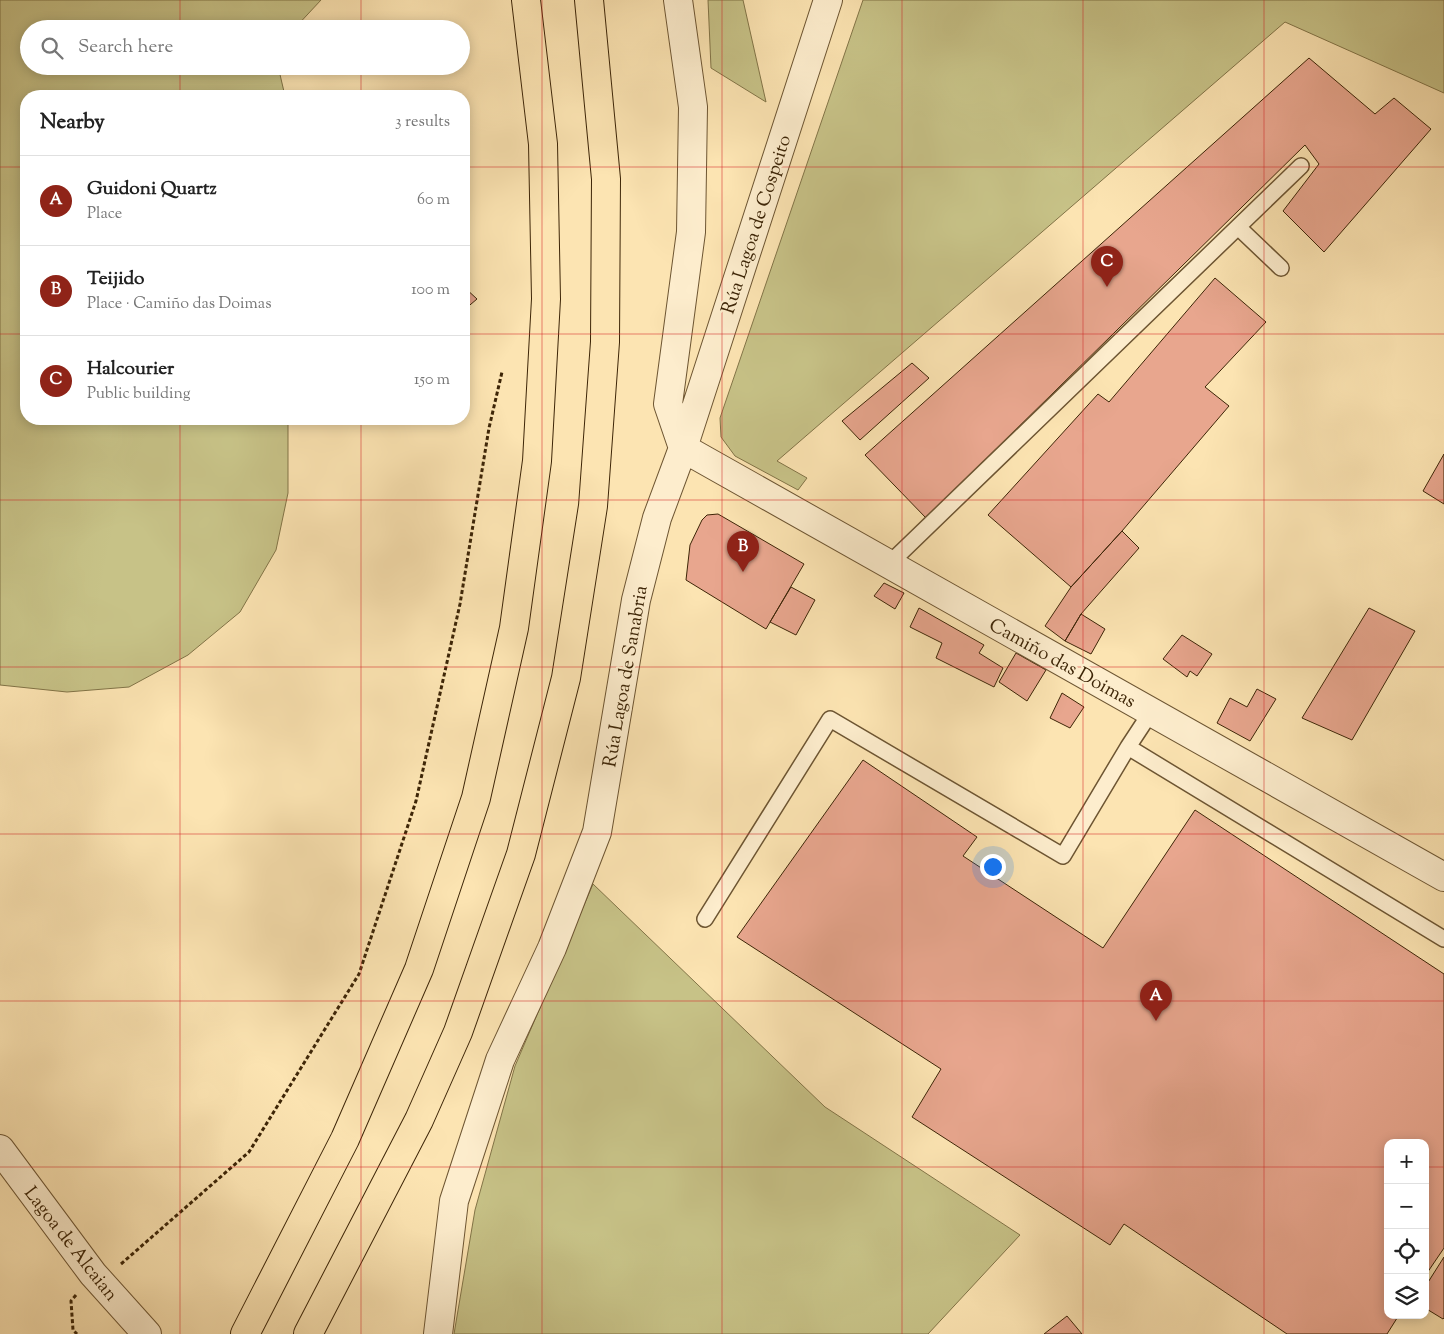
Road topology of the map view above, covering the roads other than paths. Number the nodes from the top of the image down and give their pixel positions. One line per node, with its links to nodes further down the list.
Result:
1 (526, 0): 17 (highway)
2 (589, 0): 18 (highway)
3 (678, 0): 8 (street)
4 (828, 0): 8 (street, Rúa Lagoa de Cospeito)
5 (1301, 166): 6 (lane)
6 (1238, 227): 7 (lane); 9 (lane)
7 (1281, 268)
8 (683, 448): 9 (street, Camiño das Doimas); 19 (street, Rúa Lagoa de Sanabria)
9 (889, 564): 10 (street, Camiño das Doimas)
10 (1151, 712): 11 (lane); 12 (street, Camiño das Doimas)
11 (1128, 747): 13 (lane); 14 (lane)
12 (1444, 876)
13 (705, 919)
14 (1444, 939)
15 (0, 1149): 16 (street, Lagoa de Alcaian)
16 (147, 1334)
17 (245, 1334)
18 (308, 1334)
19 (438, 1334)

